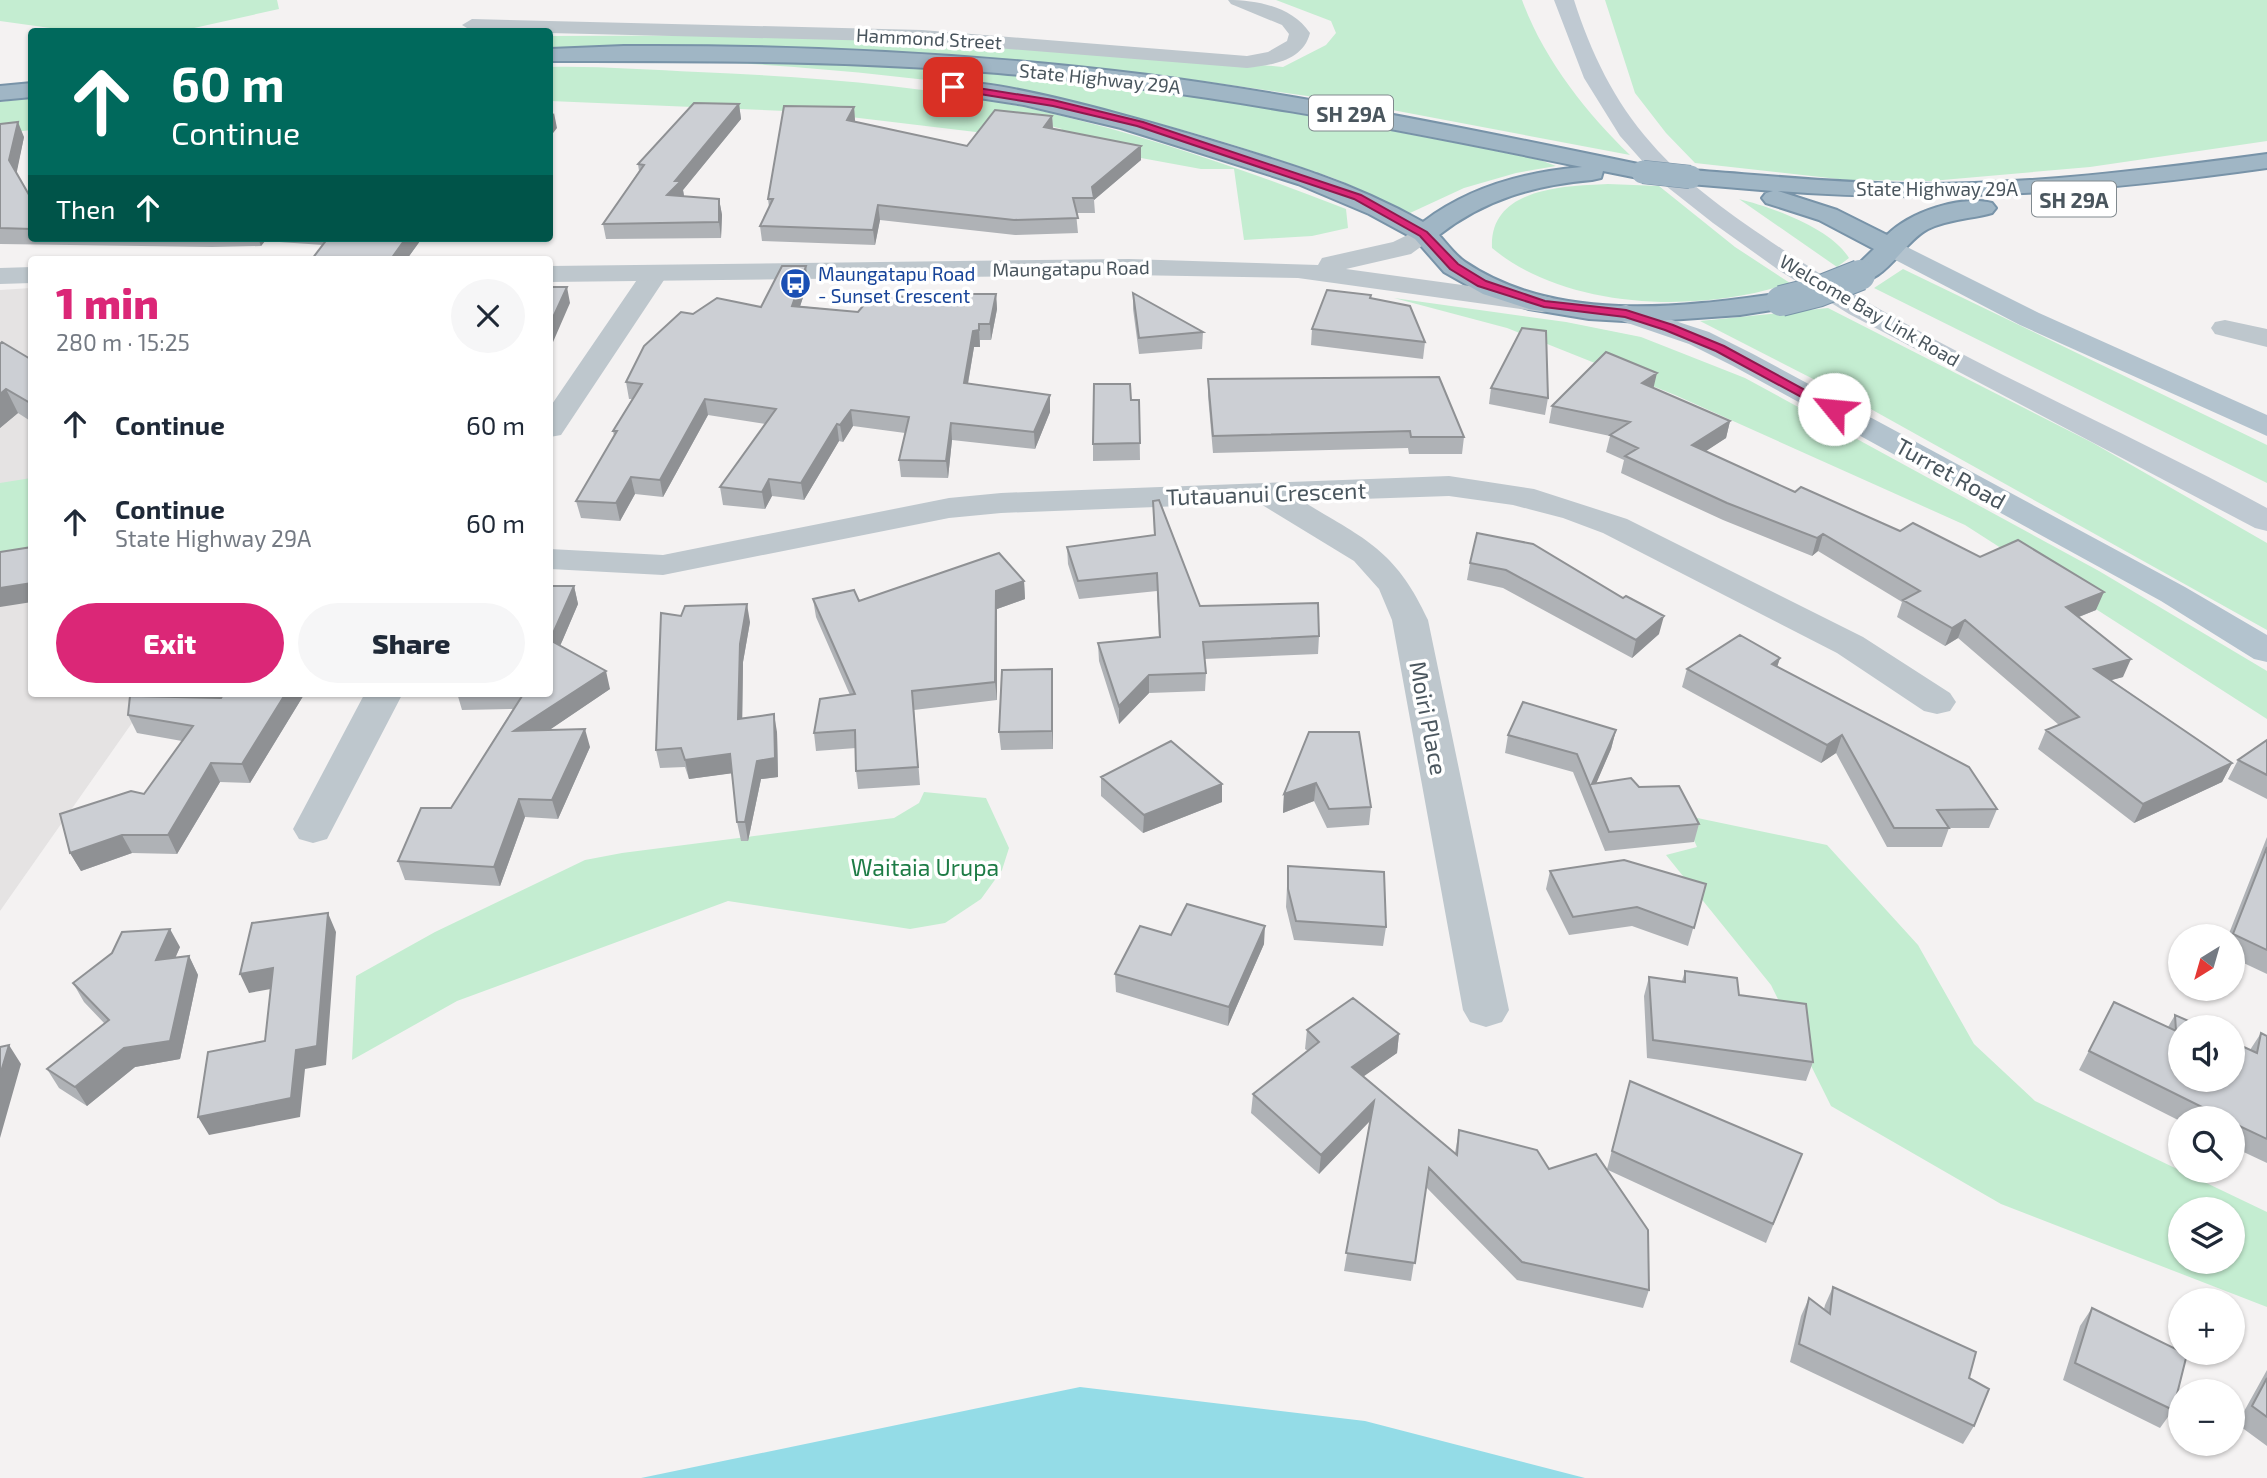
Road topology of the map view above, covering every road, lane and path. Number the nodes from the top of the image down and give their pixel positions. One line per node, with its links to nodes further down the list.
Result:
1 (1238, 0): 3 (street, Hammond Street)
2 (1563, 0): 28 (main road, Welcome Bay Link Road)
3 (472, 25)
4 (553, 57): 6 (highway, State Highway 29A / SH 29A)
5 (553, 57): 11 (highway, State Highway 29A / SH 29A)
6 (902, 81)
7 (930, 84): 14 (highway, State Highway 29A / SH 29A)
8 (28, 90): 9 (highway)
9 (0, 93)
10 (2267, 161): 13 (highway, State Highway 29A / SH 29A)
11 (1643, 172): 13 (highway, SH 29A, bridge); 14 (highway, SH 29A)
12 (2267, 178): 15 (highway, State Highway 29A / SH 29A)
13 (1720, 182): 15 (highway, SH 29A)
14 (1424, 235): 16 (street, Maungatapu Road); 21 (highway, SH 29A)
15 (1891, 247): 22 (highway, SH 29A, bridge); 26 (main road)
16 (1298, 270): 18 (street, Maungatapu Road); 21 (street, Maungatapu Road)
17 (553, 274): 18 (street, Maungatapu Road)
18 (655, 274): 25 (street)
19 (28, 275): 20 (street)
20 (0, 276)
21 (1544, 304): 22 (highway, SH 29A)
22 (1626, 313): 30 (main road, Turret Road)
23 (2225, 327): 24 (street)
24 (2267, 338)
25 (553, 424)
26 (2267, 427)
27 (1265, 493): 29 (street, Tutauanui Crescent); 32 (street, Tutauanui Crescent); 34 (street, Moiri Place)
28 (2267, 521)
29 (553, 559)
30 (2267, 651)
31 (382, 697): 33 (street)
32 (1937, 702)
33 (313, 829)
34 (1486, 1010)

